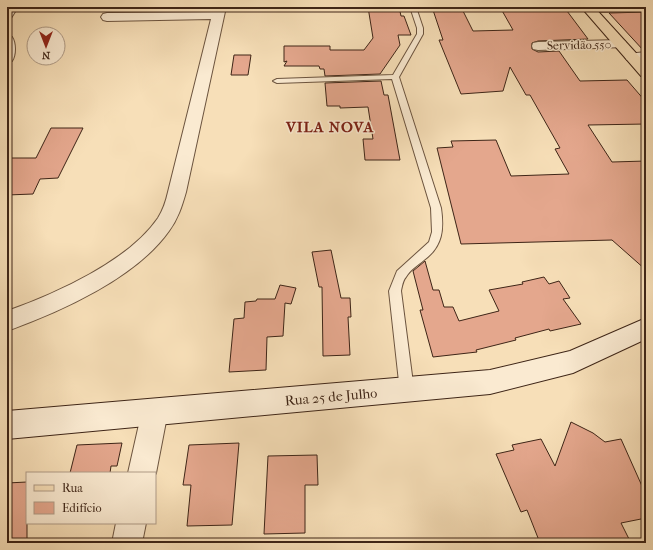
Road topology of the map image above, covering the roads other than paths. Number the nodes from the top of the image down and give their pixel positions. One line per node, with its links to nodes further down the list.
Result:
1 (12, 7): 6 (street)
2 (414, 7): 15 (lane)
3 (589, 9): 4 (lane); 9 (main road)
4 (646, 9)
5 (219, 11): 7 (street); 17 (street)
6 (7, 15)
7 (107, 17)
8 (7, 40): 13 (street)
9 (620, 44): 10 (street, Servidão 550); 12 (main road)
10 (538, 46)
11 (646, 56): 12 (main road)
12 (632, 57): 14 (main road)
13 (7, 58)
14 (646, 73)
15 (395, 78): 16 (lane); 19 (lane)
16 (277, 81)
17 (7, 321)
18 (646, 328): 19 (main road, Rua 25 de Julho)
19 (407, 391): 20 (main road, Rua 25 de Julho)
20 (155, 412): 21 (main road, Rua 25 de Julho); 22 (street)
21 (7, 426)
22 (142, 472)
23 (131, 524): 24 (street)
24 (127, 543)

